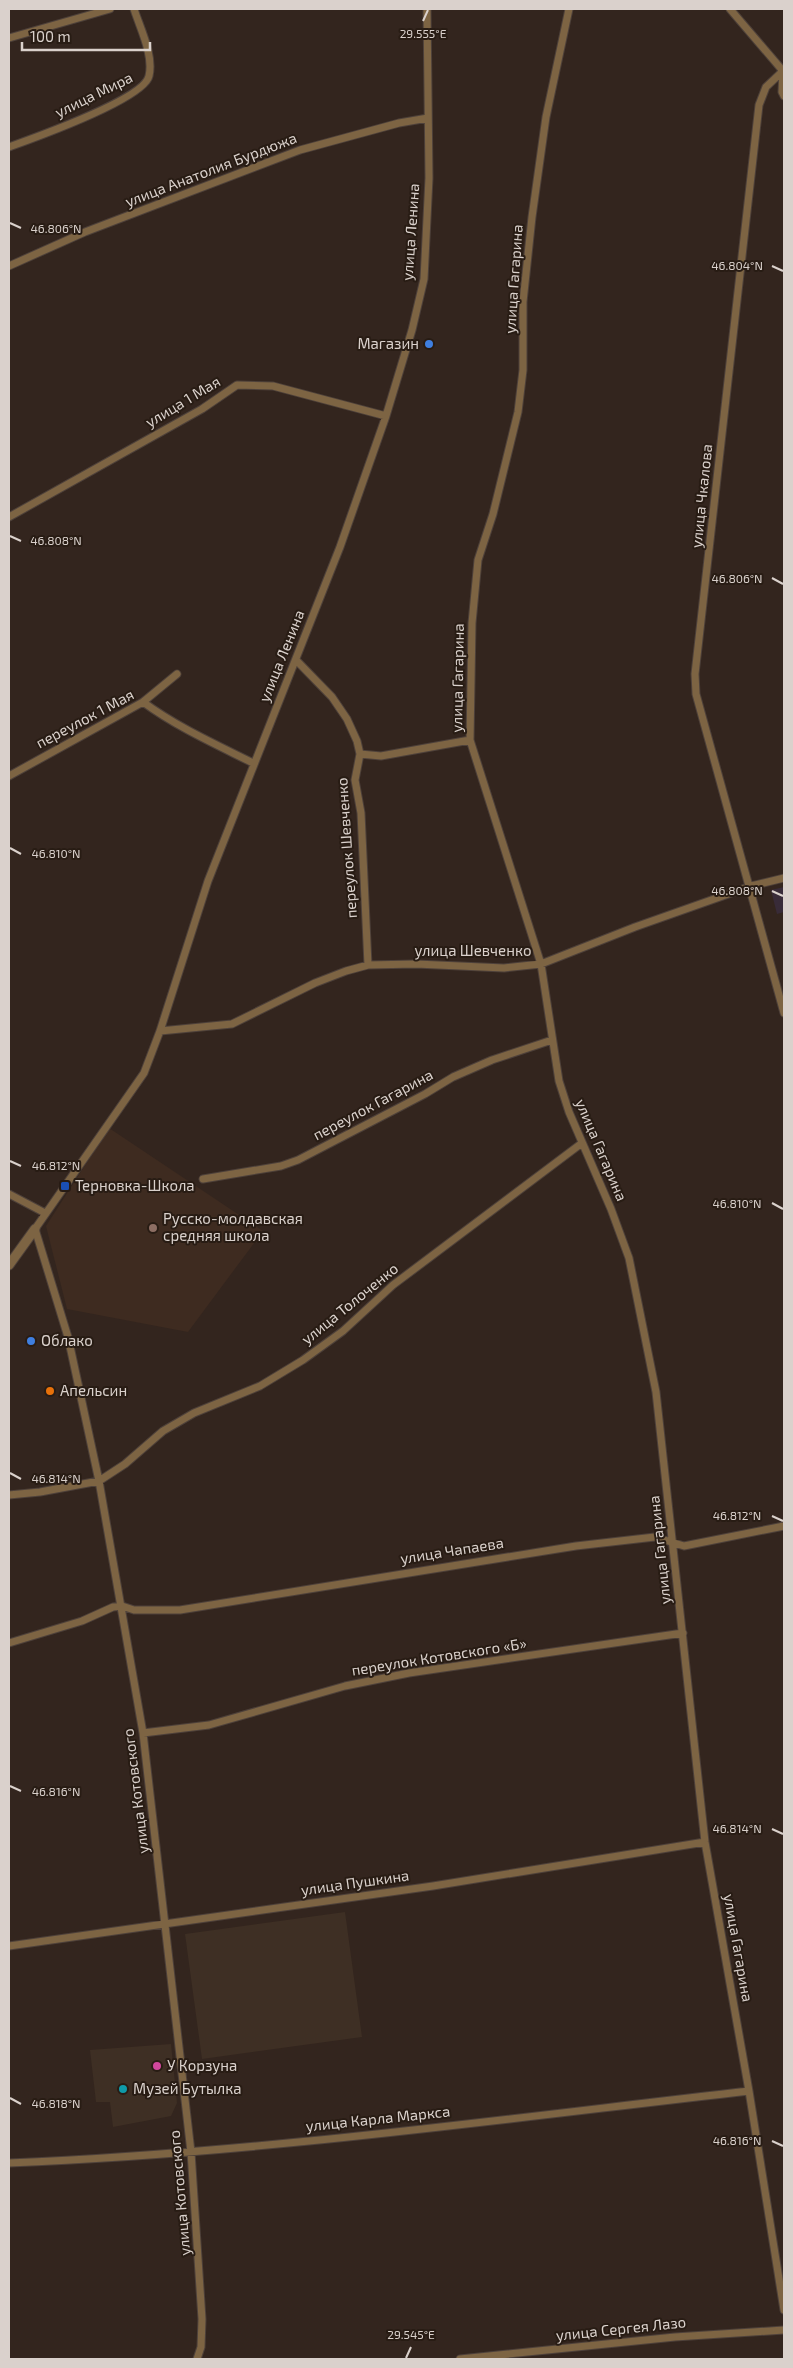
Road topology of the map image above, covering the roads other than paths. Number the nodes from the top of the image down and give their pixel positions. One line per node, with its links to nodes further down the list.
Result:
1 (110, 9): 6 (street)
2 (134, 9): 10 (street, улица Мира)
3 (427, 9): 9 (street, улица Ленина)
4 (569, 9): 17 (street, улица Гагарина)
5 (730, 9): 7 (street)
6 (9, 38)
7 (784, 71): 8 (street); 22 (street, улица Чкалова)
8 (784, 96)
9 (428, 118): 11 (street, улица Анатолия Бурдюжа); 12 (street, улица Ленина)
10 (9, 147)
11 (9, 266)
12 (386, 416): 13 (street, улица 1 Мая); 14 (street, улица Ленина)
13 (9, 517)
14 (296, 660): 18 (street); 19 (street, улица Ленина)
15 (177, 674): 16 (street)
16 (144, 702): 19 (street, переулок 1 Мая); 20 (street, переулок 1 Мая)
17 (470, 740): 18 (street); 23 (street, улица Гагарина)
18 (360, 754): 24 (street, переулок Шевченко)
19 (253, 762): 26 (street, улица Ленина)
20 (9, 776)
21 (784, 878): 22 (street, улица Шевченко)
22 (751, 886): 23 (street, улица Шевченко); 25 (street, улица Чкалова)
23 (541, 964): 24 (street, улица Шевченко); 27 (street, улица Гагарина)
24 (368, 965): 26 (street, улица Шевченко)
25 (784, 1013)
26 (160, 1031): 31 (street, улица Ленина)
27 (552, 1040): 28 (street, улица Гагарина); 29 (street, переулок Гагарина)
28 (582, 1143): 34 (street, улица Толоченко); 37 (street, улица Гагарина)
29 (202, 1179)
30 (9, 1194): 31 (street)
31 (45, 1213): 32 (street, улица Ленина)
32 (35, 1229): 33 (street, улица Ленина); 34 (street, улица Котовского)
33 (9, 1265)
34 (99, 1481): 35 (street, улица Толоченко); 38 (street, улица Котовского)
35 (9, 1495)
36 (784, 1526): 37 (street, улица Чапаева)
37 (672, 1543): 38 (street, улица Чапаева); 39 (street, улица Гагарина)
38 (122, 1606): 40 (street); 41 (street, улица Котовского)
39 (683, 1634): 41 (street, переулок Котовского «Б»); 42 (street, улица Гагарина)
40 (9, 1644)
41 (143, 1733): 43 (street, улица Котовского)
42 (704, 1842): 43 (street, улица Пушкина); 45 (street, улица Гагарина)
43 (166, 1924): 44 (street, улица Пушкина); 46 (street, улица Котовского)
44 (9, 1946)
45 (749, 2091): 46 (street, улица Карла Маркса); 48 (street, улица Гагарина)
46 (191, 2152): 47 (street, улица Карла Маркса); 50 (street, улица Котовского)
47 (9, 2163)
48 (784, 2310)
49 (784, 2330): 51 (street, улица Сергея Лазо)
50 (197, 2359)
51 (460, 2359)

